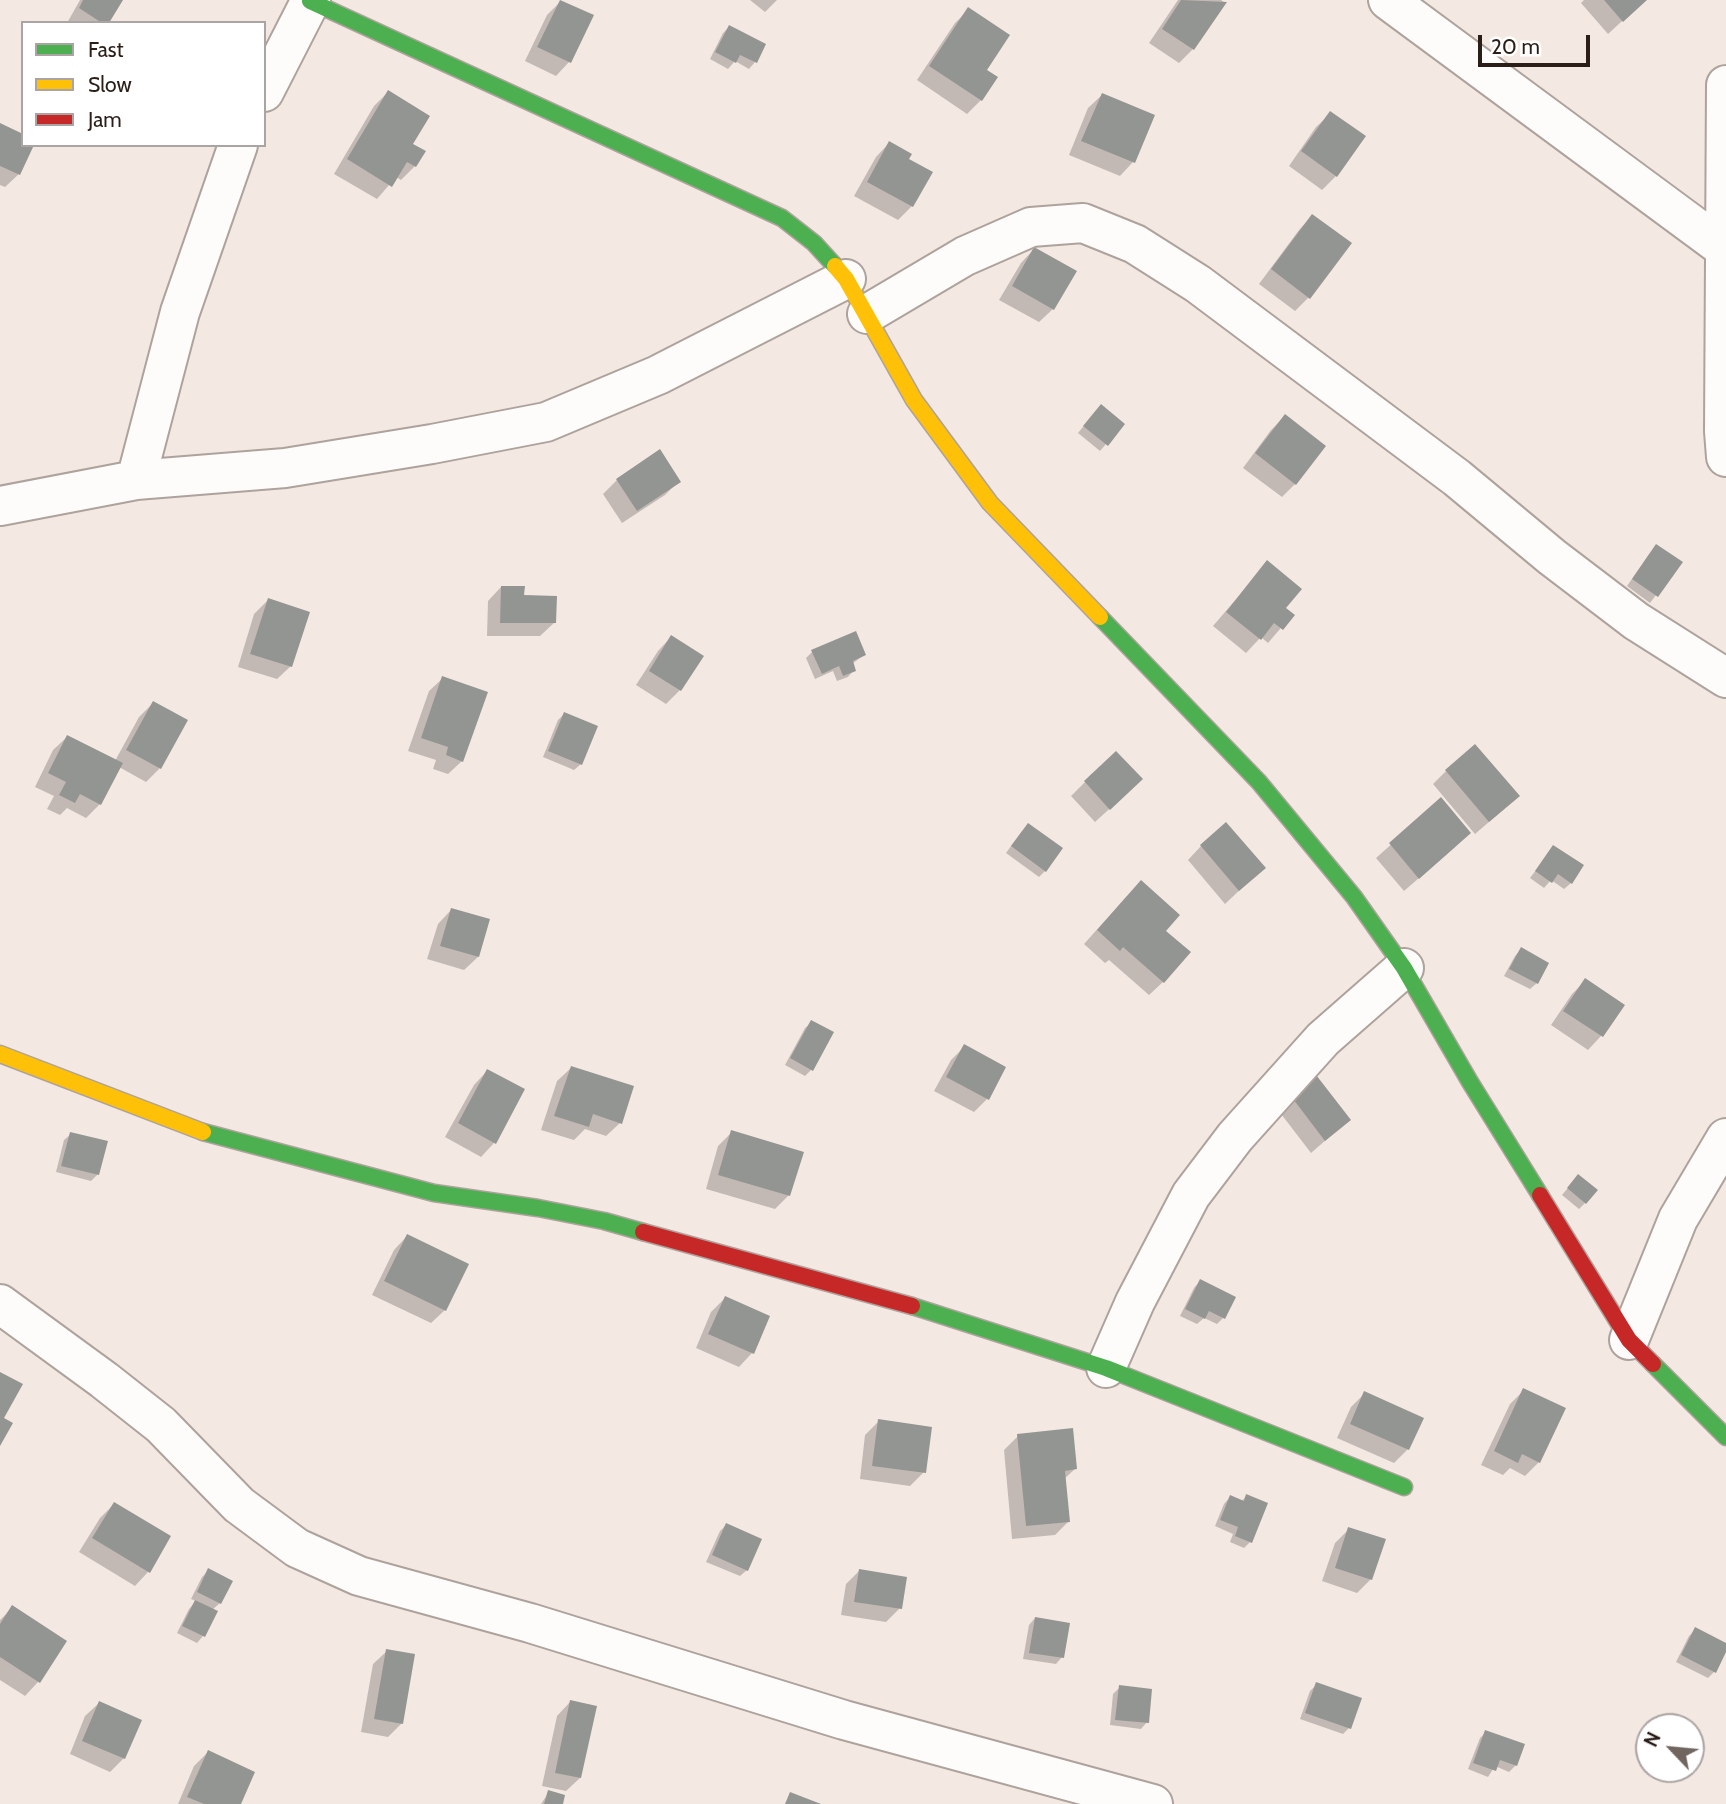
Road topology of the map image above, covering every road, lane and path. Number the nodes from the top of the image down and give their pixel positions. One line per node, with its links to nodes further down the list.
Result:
1 (310, 0): 4 (street); 7 (street)
2 (1388, 0): 6 (street)
3 (1726, 85): 6 (street)
4 (266, 88)
5 (237, 147): 10 (street)
6 (1725, 249): 9 (street)
7 (846, 279): 8 (street); 10 (street)
8 (867, 314): 12 (street); 13 (street)
9 (1726, 457)
10 (136, 480): 11 (street)
11 (0, 506)
12 (1726, 678)
13 (1404, 968): 17 (street); 18 (street)
14 (0, 1054): 18 (street)
15 (1726, 1139): 17 (street)
16 (0, 1304): 21 (street)
17 (1629, 1340): 19 (street)
18 (1107, 1367): 20 (street)
19 (1726, 1437)
20 (1404, 1488)
21 (1153, 1804)

